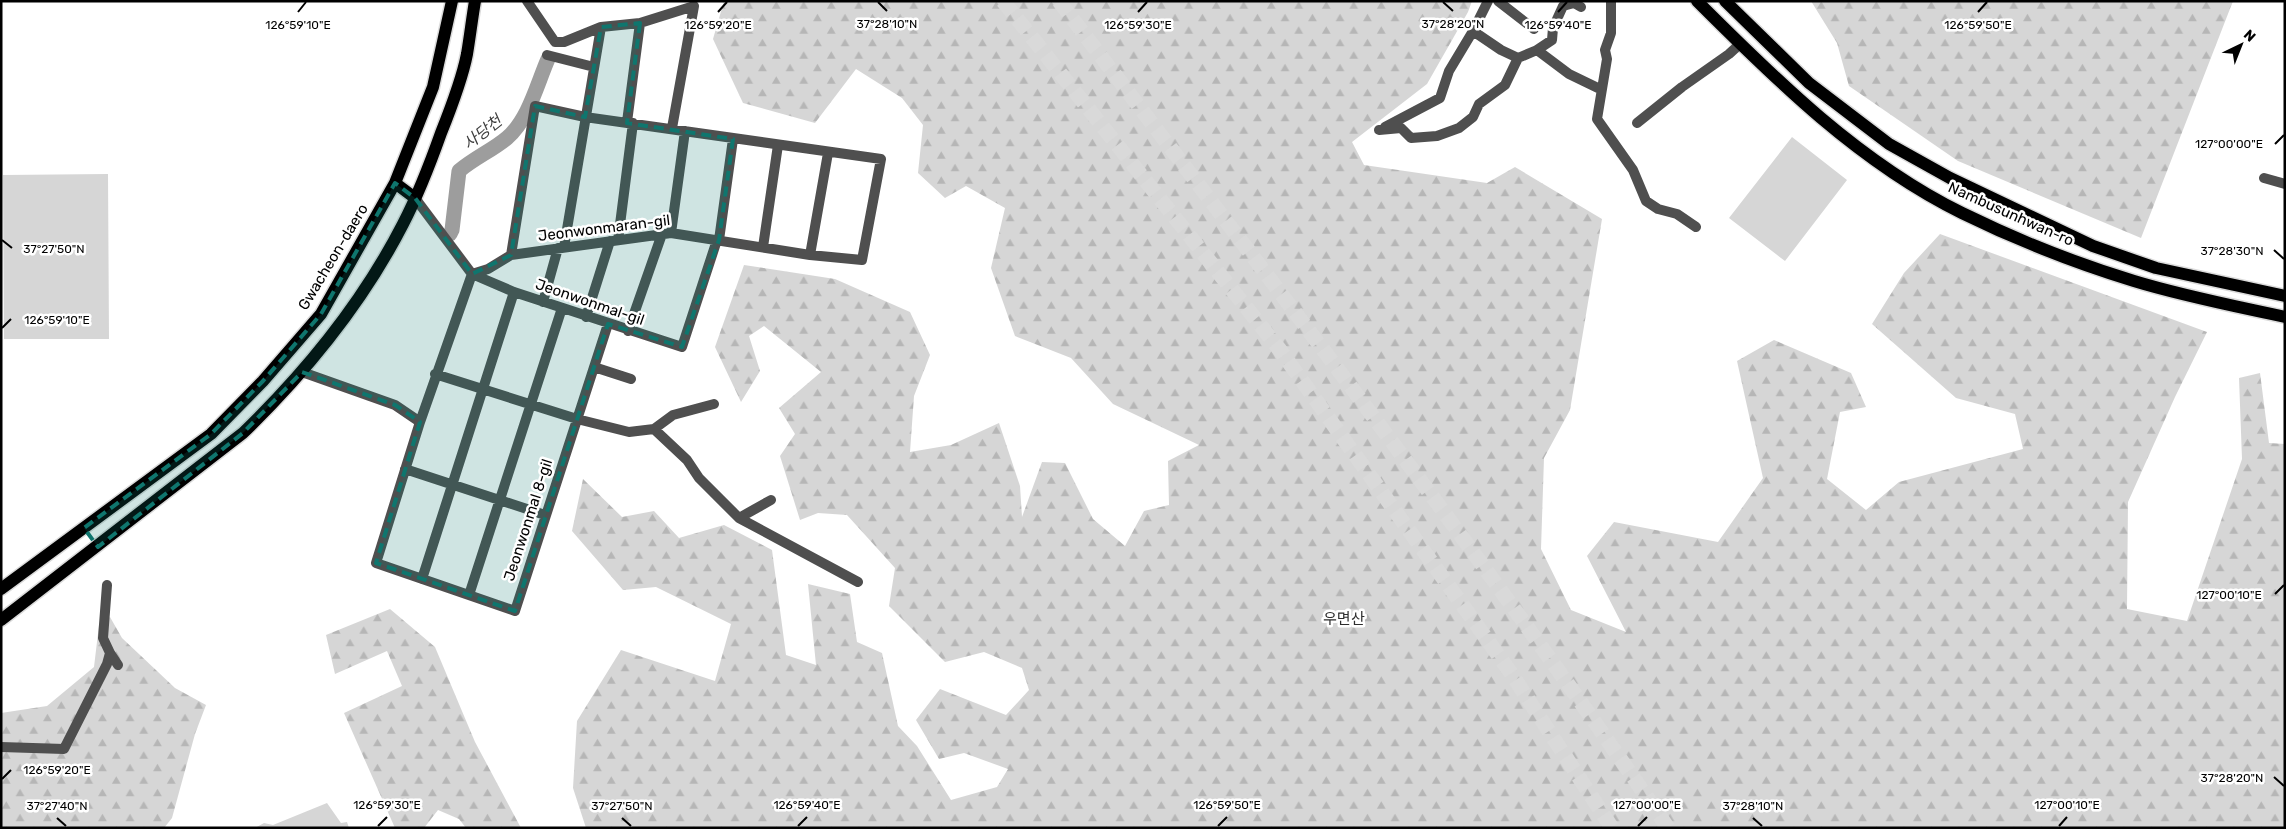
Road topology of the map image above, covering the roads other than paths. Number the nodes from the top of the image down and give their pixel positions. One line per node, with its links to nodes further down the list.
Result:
1 (452, 1): 29 (main road, Gwacheon-daero)
2 (475, 1): 31 (main road)
3 (527, 1): 11 (street)
4 (1488, 1): 13 (street)
5 (1498, 1): 12 (street)
6 (1611, 1): 19 (street)
7 (1697, 1): 14 (main road, Nambusunhwan-ro)
8 (1725, 1): 42 (main road, Nambusunhwan-ro)
9 (1581, 7): 15 (street)
10 (640, 23): 11 (street); 21 (street); 23 (street)
11 (601, 27): 18 (street)
12 (1534, 29)
13 (1473, 31): 17 (street); 17 (street)
14 (1740, 44): 22 (street); 46 (main road, Nambusunhwan-ro)
15 (1537, 50): 17 (street); 19 (street)
16 (547, 55): 18 (street)
17 (1518, 58)
18 (594, 67): 20 (street)
19 (1600, 89): 32 (street)
20 (586, 117): 21 (street); 37 (street); 38 (street)
21 (630, 123): 23 (street); 35 (street)
22 (1637, 123)
23 (672, 128): 24 (street)
24 (685, 131): 25 (street); 33 (street)
25 (733, 139): 26 (street); 34 (street)
26 (778, 145): 27 (street); 36 (street)
27 (828, 153): 39 (street); 39 (street, Jeonwonmaran-gil)
28 (2264, 178): 30 (street)
29 (395, 183): 31 (main road); 65 (main road, Gwacheon-daero)
30 (2285, 184)
31 (415, 198): 40 (street, Jeonwonmal-gil); 50 (main road)
32 (1696, 227)
33 (667, 233): 34 (street, Jeonwonmaran-gil); 35 (street, Jeonwonmaran-gil); 48 (street)
34 (718, 240): 36 (street, Jeonwonmaran-gil); 48 (street, Jeonwonmal-gil)
35 (614, 241): 37 (street, Jeonwonmaran-gil); 45 (street)
36 (763, 247): 39 (street, Jeonwonmaran-gil)
37 (561, 248): 38 (street, Jeonwonmaran-gil); 43 (street)
38 (511, 255): 40 (street, Jeonwonmaran-gil)
39 (810, 255)
40 (472, 274): 41 (street, Jeonwonmal-gil); 51 (street)
41 (514, 292): 43 (street, Jeonwonmal-gil); 53 (street)
42 (2285, 296)
43 (543, 302): 44 (street, Jeonwonmal-gil)
44 (562, 308): 45 (street, Jeonwonmal-gil); 55 (street)
45 (586, 317): 47 (street, Jeonwonmal-gil)
46 (2285, 317)
47 (608, 324): 48 (street, Jeonwonmal-gil); 49 (street, Jeonwonmal 8-gil)
48 (628, 331)
49 (594, 367): 52 (street); 56 (street, Jeonwonmal 8-gil)
50 (302, 372): 57 (street); 66 (main road)
51 (435, 374): 53 (street); 57 (street)
52 (631, 379)
53 (483, 389): 55 (street); 60 (street)
54 (714, 404): 58 (street)
55 (531, 405): 56 (street); 61 (street)
56 (577, 419): 58 (street); 63 (street, Jeonwonmal 8-gil)
57 (420, 422): 59 (street)
58 (654, 429): 64 (street)
59 (405, 469): 60 (street); 67 (street)
60 (453, 484): 61 (street); 67 (street)
61 (501, 500): 63 (street); 71 (street)
62 (771, 500): 64 (street)
63 (545, 515): 71 (street, Jeonwonmal 8-gil)
64 (739, 518): 68 (street)
65 (84, 528): 66 (main road); 70 (main road, Gwacheon-daero)
66 (98, 547): 72 (main road)
67 (422, 579): 71 (street)
68 (858, 582)
69 (107, 585): 73 (street)
70 (1, 589)
71 (470, 595)
72 (1, 620)
73 (110, 653): 74 (street); 75 (street)
74 (118, 666)
75 (1, 747)

